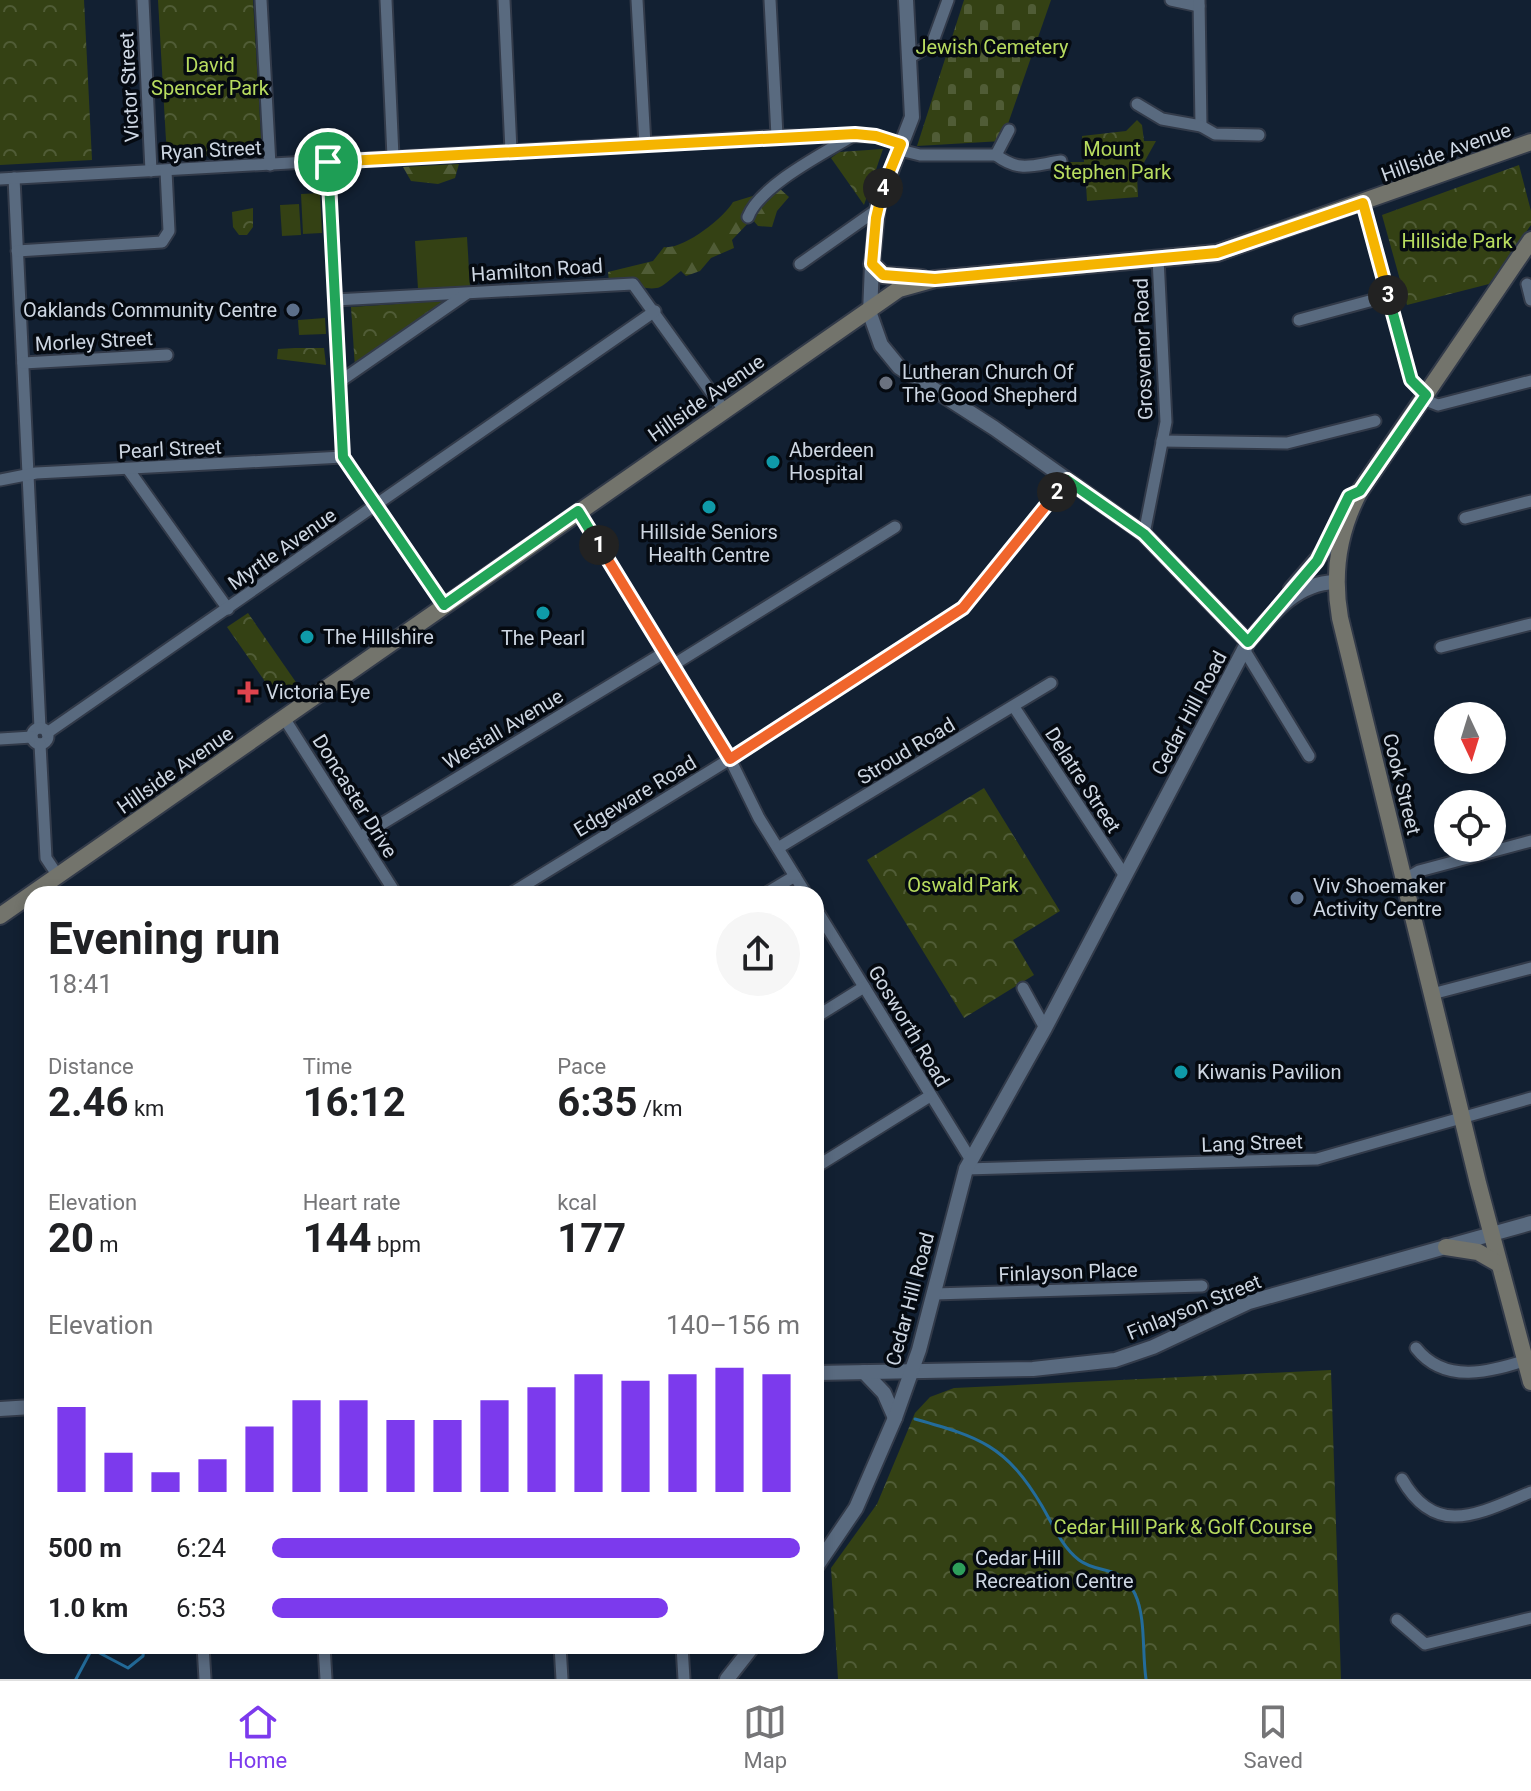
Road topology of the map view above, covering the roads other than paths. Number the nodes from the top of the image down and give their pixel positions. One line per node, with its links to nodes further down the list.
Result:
1 (143, 0): 27 (street, Victor Street)
2 (261, 0): 26 (street)
3 (386, 0): 23 (street)
4 (504, 0): 21 (street)
5 (637, 0): 19 (street)
6 (770, 0): 17 (street)
7 (906, 0): 11 (street, Cedar Hill Road)
8 (948, 0): 11 (street)
9 (1171, 0): 10 (street)
10 (1199, 3): 13 (street)
11 (909, 58): 20 (street, Cedar Hill Road)
12 (1137, 104): 13 (street)
13 (1201, 126): 16 (street)
14 (1009, 130): 22 (street)
15 (855, 134): 17 (street, Ryan Street); 20 (street, Ryan Street); 33 (street)
16 (1259, 135)
17 (777, 136): 19 (street, Ryan Street)
18 (1531, 142): 31 (main road, Hillside Avenue)
19 (645, 145): 21 (street, Ryan Street)
20 (901, 145): 22 (street, Ryan Street); 32 (street, Cedar Hill Road)
21 (511, 151): 23 (street, Ryan Street)
22 (996, 155): 24 (street, Ryan Street)
23 (393, 157): 25 (street, Ryan Street)
24 (1061, 161)
25 (328, 162): 26 (street, Ryan Street); 43 (street)
26 (270, 165): 28 (street, Ryan Street)
27 (151, 171): 28 (street, Ryan Street); 29 (street, Ryan Street)
28 (166, 171): 35 (street)
29 (14, 178): 30 (street, Ryan Street); 35 (street)
30 (0, 179)
31 (1363, 203): 36 (main road, Hillside Avenue); 42 (street)
32 (878, 209): 37 (street); 38 (street, Cedar Hill Road)
33 (748, 217)
34 (1531, 240): 52 (main road, Cook Street)
35 (17, 251): 49 (street)
36 (1158, 258): 39 (main road, Hillside Avenue); 55 (street, Grosvenor Road)
37 (800, 264)
38 (872, 264): 39 (main road); 45 (street, Cedar Hill Road)
39 (935, 279): 45 (main road, Hillside Avenue)
40 (1527, 284): 44 (street)
41 (466, 293): 43 (street, Hamilton Road); 46 (street, Hamilton Road); 51 (street)
42 (1388, 296): 47 (street); 52 (street)
43 (335, 300): 51 (street)
44 (1531, 300)
45 (869, 309): 53 (main road, Hillside Avenue); 60 (street, Cedar Hill Road)
46 (655, 311): 53 (street, Hamilton Road); 63 (street, Myrtle Avenue)
47 (1299, 320)
48 (167, 355): 49 (street, Morley Street)
49 (23, 363): 58 (street)
50 (1531, 381): 52 (street)
51 (339, 382): 56 (street)
52 (1424, 397): 61 (main road, Cook Street)
53 (724, 410): 64 (main road, Hillside Avenue)
54 (1375, 421): 55 (street)
55 (1162, 441): 67 (street, Grosvenor Road)
56 (343, 457): 57 (street, Pearl Street); 63 (street)
57 (128, 469): 58 (street, Pearl Street); 71 (street)
58 (26, 476): 59 (street, Pearl Street); 80 (street)
59 (0, 480)
60 (1067, 480): 67 (street, Cedar Hill Road); 83 (street, Edgeware Road)
61 (1360, 491): 68 (main road, Cook Street); 70 (street)
62 (1531, 501): 65 (street)
63 (376, 506): 69 (street); 71 (street, Myrtle Avenue)
64 (578, 511): 69 (main road, Hillside Avenue); 75 (street)
65 (1465, 518)
66 (895, 527): 76 (street)
67 (1144, 534): 73 (street, Cedar Hill Road)
68 (1335, 582): 70 (street); 90 (main road, Cook Street)
69 (444, 605): 79 (main road, Hillside Avenue)
70 (1281, 606): 73 (street)
71 (228, 609): 80 (street, Myrtle Avenue)
72 (1531, 624): 74 (street)
73 (1246, 647): 82 (street); 87 (street, Cedar Hill Road)
74 (1441, 647)
75 (665, 652): 76 (street); 84 (street, Westall Avenue)
76 (673, 665): 83 (street)
77 (1051, 683): 78 (street, Stroud Road)
78 (1014, 707): 86 (street, Stroud Road); 87 (street, Delatre Street)
79 (284, 718): 84 (street, Doncaster Drive); 88 (main road, Hillside Avenue)
80 (40, 736): 81 (street); 88 (street)
81 (0, 739)
82 (1309, 756)
83 (730, 759): 86 (street); 93 (street, Edgeware Road)
84 (360, 837): 92 (street, Doncaster Drive)
85 (1531, 841): 90 (street)
86 (778, 848): 89 (street)
87 (1123, 873): 104 (street, Cedar Hill Road)
88 (58, 876): 91 (main road, Hillside Avenue)
89 (795, 876): 94 (street); 95 (street)
90 (1405, 879): 102 (main road, Cook Street)
91 (44, 886)
92 (391, 886)
93 (523, 886)
94 (778, 886)
95 (801, 886)
96 (24, 899): 97 (main road, Hillside Avenue)
97 (0, 916)
98 (824, 922): 100 (street, Gosworth Road)
99 (1531, 968): 102 (street)
100 (864, 987): 103 (street); 105 (street, Gosworth Road)
101 (1023, 988): 104 (street)
102 (1432, 994): 107 (main road, Cook Street)
103 (824, 1012)
104 (1045, 1028): 109 (street, Cedar Hill Road)
105 (930, 1096): 108 (street); 109 (street, Gosworth Road)
106 (1531, 1098): 107 (street, Lang Street)
107 (1462, 1118): 109 (street, Lang Street); 111 (main road, Cook Street)
108 (824, 1162)
109 (968, 1165): 115 (street, Cedar Hill Road)
110 (1531, 1223): 111 (street, Finlayson Street)
111 (1491, 1234): 112 (street, Finlayson Street); 113 (main road, Cook Street)
112 (1446, 1247): 113 (main road); 119 (street, Finlayson Street)
113 (1499, 1264): 117 (main road, Cook Street)
114 (1202, 1286): 115 (street, Finlayson Place)
115 (934, 1294): 119 (street, Cedar Hill Road)
116 (1416, 1348): 117 (street)
117 (1528, 1360): 121 (main road, Cook Street)
118 (864, 1372): 119 (street, Finlayson Street); 120 (street, Finlayson Street); 124 (street)
119 (912, 1372): 124 (street, Cedar Hill Road)
120 (824, 1373)
121 (1531, 1382)
122 (24, 1408): 123 (street)
123 (0, 1409)
124 (895, 1418): 127 (street, Cedar Hill Road)
125 (1402, 1479): 126 (street)
126 (1531, 1492)
127 (824, 1555)
128 (1531, 1618): 129 (street)
129 (1397, 1620)
130 (203, 1654): 135 (street)
131 (324, 1654): 136 (street)
132 (560, 1654): 137 (street)
133 (682, 1654): 138 (street)
134 (747, 1654): 139 (street)
135 (205, 1679)
136 (326, 1679)
137 (562, 1679)
138 (684, 1679)
139 (727, 1679)

